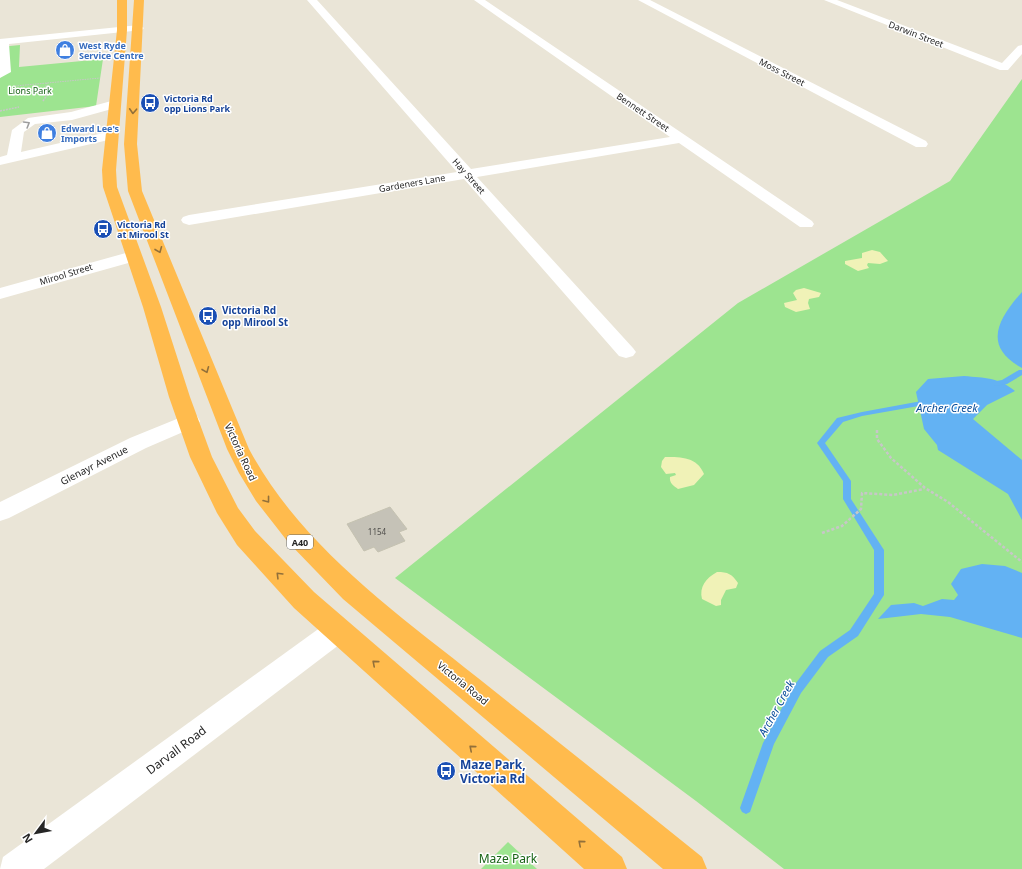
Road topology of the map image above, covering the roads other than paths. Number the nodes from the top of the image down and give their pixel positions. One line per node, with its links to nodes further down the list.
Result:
1 (122, 0): 7 (highway, Victoria Road / A40)
2 (139, 0): 7 (highway, Victoria Road / A40)
3 (312, 0): 16 (street, Hay Street)
4 (479, 0): 13 (street, Bennett Street)
5 (643, 0): 14 (street, Moss Street)
6 (828, 0): 9 (street, Darwin Street)
7 (131, 29): 8 (street); 11 (highway, Victoria Road / A40); 27 (highway, Victoria Road / A40, one-way to 27)
8 (2, 42): 10 (street)
9 (1022, 48)
10 (2, 73)
11 (115, 104): 12 (highway, Victoria Road / A40); 15 (street, one-way to 11)
12 (112, 135): 15 (street); 19 (highway, Victoria Road / A40)
13 (681, 139): 16 (street, Gardeners Lane); 18 (street, Bennett Street)
14 (921, 144)
15 (7, 159)
16 (467, 173): 17 (street, Gardeners Lane); 21 (street, Hay Street)
17 (189, 220)
18 (806, 224)
19 (132, 256): 20 (street, Mirool Street); 22 (highway, Victoria Road / A40)
20 (0, 294)
21 (626, 352)
22 (189, 421): 23 (street, Glenayr Avenue); 24 (highway, Victoria Road / A40, one-way to 22)
23 (0, 512)
24 (338, 630): 25 (street, Darvall Road); 26 (highway, Victoria Road / A40, one-way to 24)
25 (15, 869)
26 (610, 869)
27 (690, 869)

